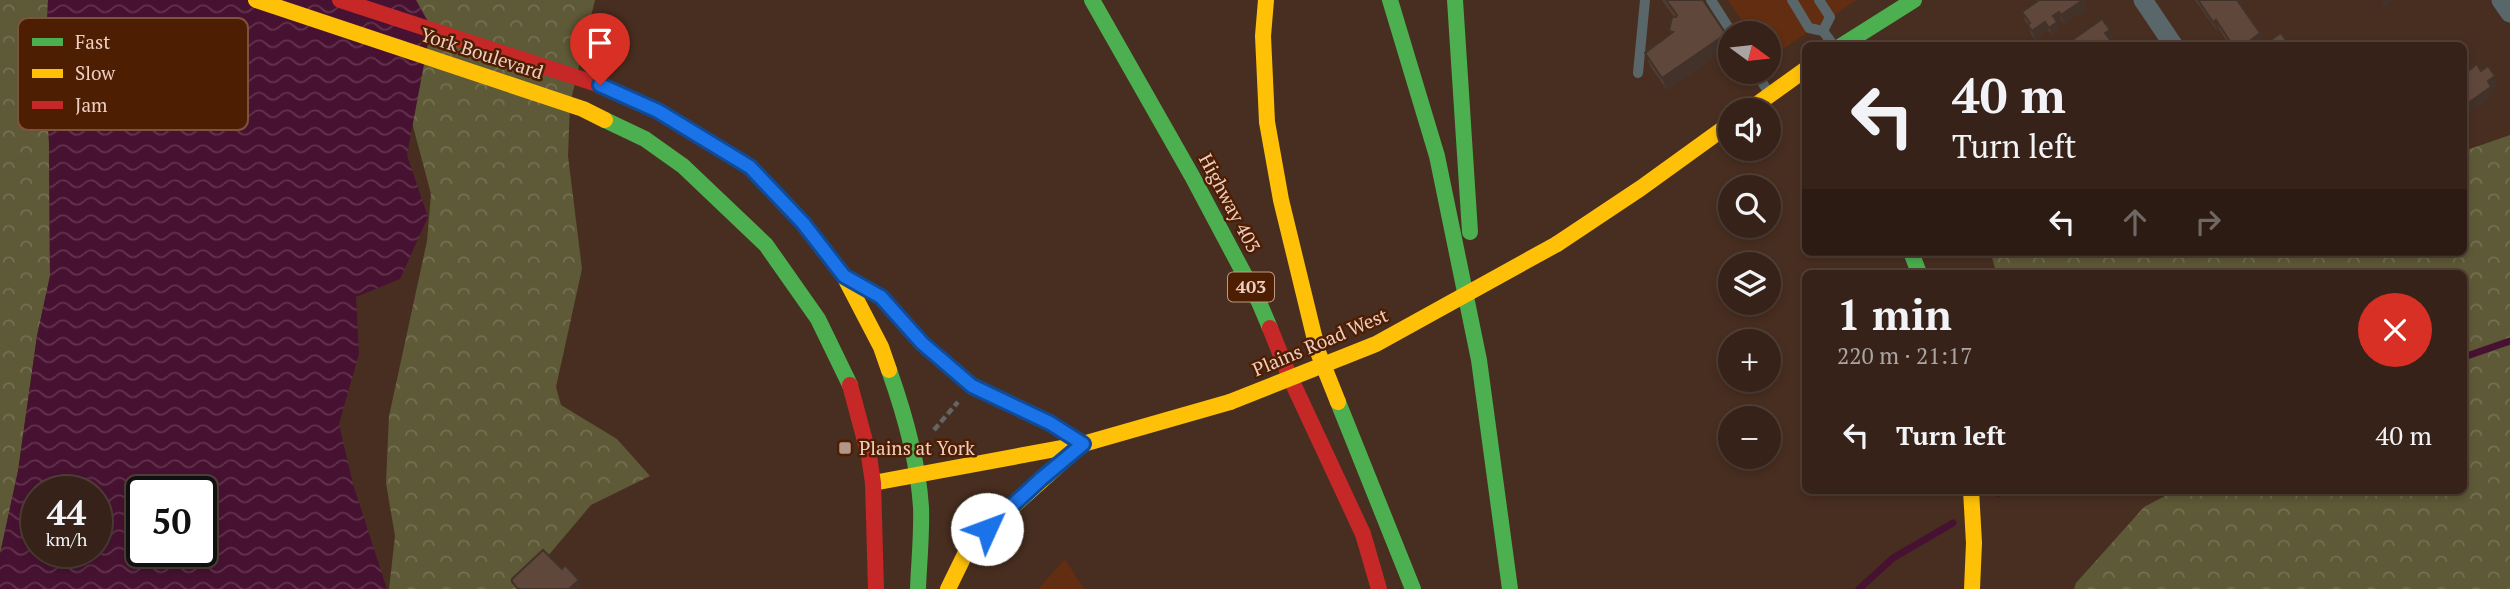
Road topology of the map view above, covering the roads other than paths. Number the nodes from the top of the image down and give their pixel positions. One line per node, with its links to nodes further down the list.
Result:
1 (256, 0): 30 (main road, York Boulevard)
2 (340, 0): 26 (main road, York Boulevard)
3 (1092, 0): 35 (main road, Highway 403 / 403)
4 (1266, 0): 36 (main road)
5 (1390, 0): 27 (main road)
6 (1455, 0): 27 (main road)
7 (1645, 0): 21 (lane)
8 (1711, 0): 15 (lane)
9 (1792, 0): 16 (lane)
10 (1819, 0): 16 (lane)
11 (1913, 0): 18 (main road)
12 (2143, 0): 19 (street)
13 (2501, 0): 14 (street)
14 (2510, 13)
15 (1724, 21)
16 (1823, 31): 17 (lane)
17 (1831, 42)
18 (1847, 42)
19 (2171, 42)
20 (1802, 72): 23 (main road)
21 (1638, 73)
22 (1763, 84): 23 (lane)
23 (1770, 95): 24 (main road)
24 (1766, 98)
25 (1718, 133): 28 (main road, Plains Road West, bridge)
26 (844, 276): 28 (main road); 29 (main road, York Boulevard)
27 (1479, 360): 37 (main road)
28 (1083, 444): 29 (main road, Plains Road West); 34 (main road)
29 (918, 475): 30 (main road, Plains Road West); 33 (main road)
30 (873, 483): 32 (main road)
31 (1972, 494): 38 (main road)
32 (876, 589)
33 (918, 589)
34 (948, 589)
35 (1379, 589)
36 (1413, 589)
37 (1510, 589)
38 (1972, 589)

